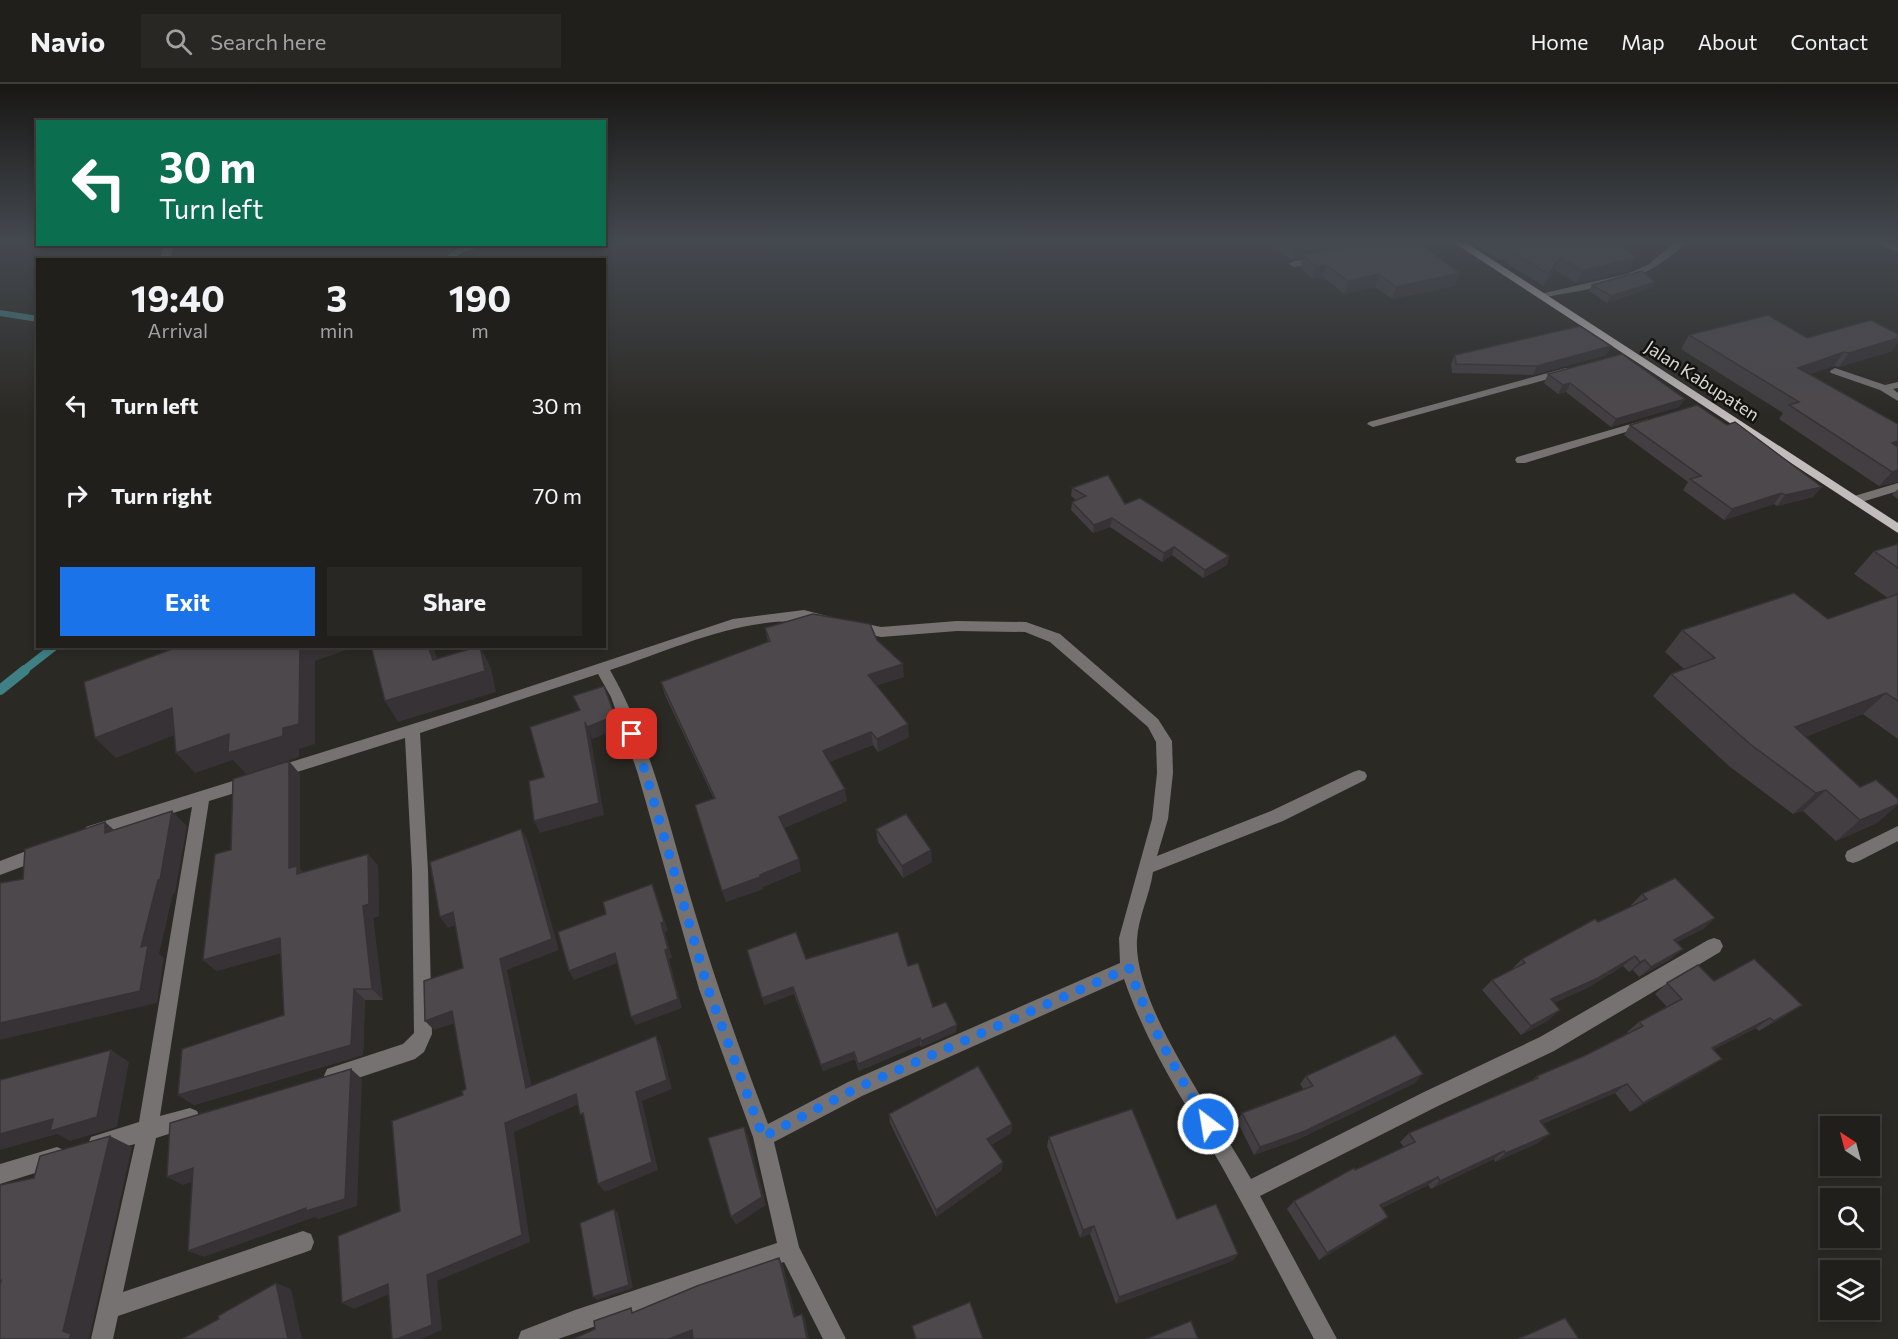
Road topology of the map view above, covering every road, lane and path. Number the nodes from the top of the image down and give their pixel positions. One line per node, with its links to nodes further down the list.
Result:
1 (1549, 301): 11 (main road, Jalan Kabupaten)
2 (1573, 369): 8 (street)
3 (1835, 371): 5 (street)
4 (1898, 385): 5 (street)
5 (1884, 388): 6 (street)
6 (1898, 398)
7 (1663, 418): 9 (street)
8 (1373, 424)
9 (1521, 460)
10 (1898, 487): 11 (street)
11 (1855, 500): 12 (main road, Jalan Kabupaten)
12 (1898, 529)
13 (602, 668): 14 (street); 22 (street); 28 (street)
14 (412, 729): 16 (street); 25 (street)
15 (1359, 776): 22 (street)
16 (202, 797): 18 (street); 27 (street)
17 (1898, 833): 20 (street)
18 (76, 838)
19 (54, 847): 21 (street)
20 (1853, 856)
21 (0, 868)
22 (1145, 868): 24 (street)
23 (1714, 946): 30 (street)
24 (1129, 968): 28 (street); 30 (street)
25 (312, 1083)
26 (213, 1111): 27 (street)
27 (148, 1130): 29 (street); 33 (street)
28 (763, 1137): 32 (street)
29 (0, 1174)
30 (1247, 1192): 37 (street)
31 (303, 1242): 33 (street)
32 (789, 1250): 35 (street); 36 (street)
33 (109, 1308): 34 (street)
34 (102, 1339)
35 (530, 1339)
36 (835, 1339)
37 (1326, 1339)

